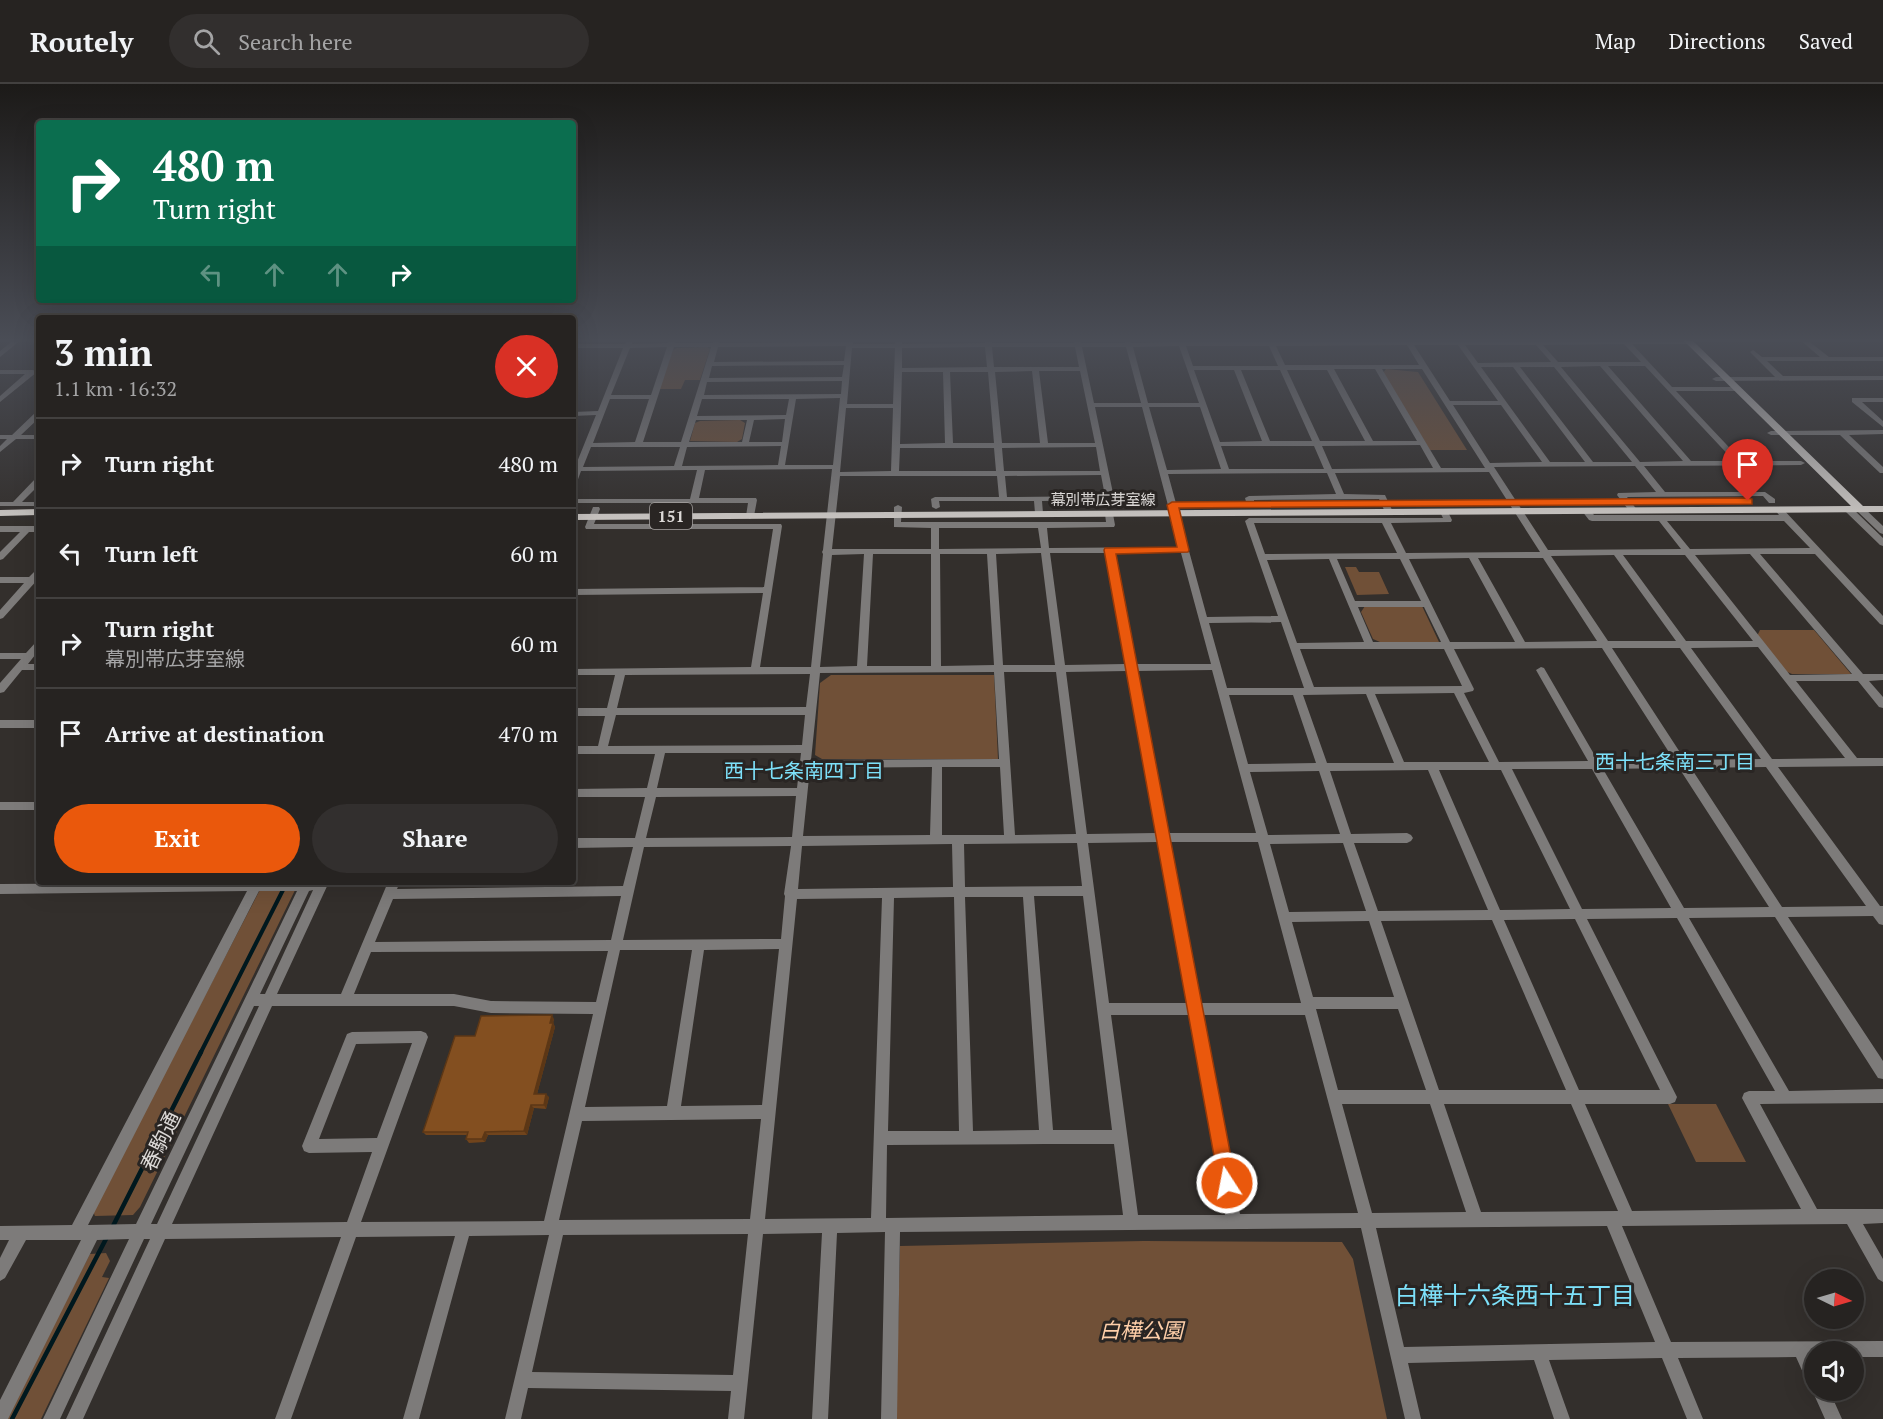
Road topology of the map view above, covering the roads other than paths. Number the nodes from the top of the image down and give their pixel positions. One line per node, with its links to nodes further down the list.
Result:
1 (605, 401): 32 (street)
2 (653, 401): 54 (street)
3 (698, 401): 36 (street)
4 (792, 401): 35 (street)
5 (843, 401): 30 (street)
6 (897, 401): 31 (street)
7 (947, 401): 56 (street)
8 (994, 401): 57 (street)
9 (1039, 401): 58 (street)
10 (1089, 401): 27 (street)
11 (1144, 401): 28 (street)
12 (1202, 401): 29 (street)
13 (1250, 401): 51 (street)
14 (1297, 401): 52 (street)
15 (1348, 401): 46 (street)
16 (1398, 401): 47 (street)
17 (1445, 401): 26 (street)
18 (1543, 401): 67 (street)
19 (1585, 401): 63 (street)
20 (1634, 401): 64 (street)
21 (1682, 401): 62 (street)
22 (1743, 401): 40 (main road)
23 (1747, 401): 41 (main road)
24 (1856, 401): 38 (street)
25 (1503, 403): 26 (street); 66 (street)
26 (1447, 404): 71 (street)
27 (1090, 405): 28 (street); 59 (street)
28 (1145, 405): 29 (street); 79 (street)
29 (1203, 405): 50 (street)
30 (843, 406): 31 (street); 73 (street)
31 (897, 406): 60 (street)
32 (600, 413): 33 (street); 53 (street)
33 (576, 414)
34 (36, 417): 44 (street)
35 (789, 417): 37 (street); 49 (street)
36 (693, 418): 37 (street); 55 (street)
37 (751, 418): 48 (street)
38 (1883, 425)
39 (1883, 432): 42 (street)
40 (1771, 433): 41 (street); 65 (main road)
41 (1783, 433): 42 (street); 94 (main road)
42 (1843, 433): 77 (street)
43 (0, 437): 44 (street)
44 (14, 437): 45 (street); 61 (street)
45 (36, 437)
46 (1370, 443): 47 (street); 52 (street)
47 (1422, 443): 76 (street)
48 (745, 444): 49 (street); 55 (street)
49 (785, 444): 70 (street)
50 (1217, 444): 51 (street); 74 (street)
51 (1267, 444): 52 (street)
52 (1317, 444): 75 (street)
53 (588, 445): 54 (street); 72 (street)
54 (638, 445): 55 (street)
55 (684, 445): 68 (street)
56 (949, 445): 57 (street); 60 (street)
57 (998, 445): 58 (street); 80 (street)
58 (1044, 445): 59 (street)
59 (1099, 445): 78 (street)
60 (896, 446): 82 (street)
61 (0, 450)
62 (1740, 463): 64 (street); 65 (street)
63 (1638, 464): 64 (street); 67 (street); 84 (street)
64 (1689, 464)
65 (1801, 464): 94 (main road)
66 (1548, 465): 67 (street); 71 (street)
67 (1591, 465)
68 (677, 468): 69 (street); 72 (street)
69 (702, 468): 70 (street); 89 (street)
70 (781, 468): 73 (street)
71 (1489, 468): 76 (street); 98 (street)
72 (578, 469): 81 (street)
73 (836, 471): 82 (street); 105 (street)
74 (1226, 471): 75 (street); 79 (street)
75 (1329, 471): 76 (street); 85 (street)
76 (1439, 471)
77 (1883, 471)
78 (1105, 472): 80 (street); 95 (street)
79 (1163, 472): 99 (street)
80 (1001, 473): 82 (street); 86 (street)
81 (576, 474)
82 (895, 474)
83 (36, 483): 91 (street)
84 (1663, 495): 97 (street); 103 (street)
85 (1341, 496): 93 (street); 109 (street)
86 (1003, 499): 95 (street); 96 (street)
87 (1883, 500): 94 (main road)
88 (576, 501): 89 (street)
89 (694, 501): 108 (street)
90 (0, 504): 91 (street)
91 (15, 504): 92 (street)
92 (36, 504)
93 (1251, 505): 99 (main road, 幕別帯広芽室線 / 151); 112 (main road, 幕別帯広芽室線 / 151)
94 (1851, 505): 103 (main road, 幕別帯広芽室線 / 151); 104 (main road); 124 (street); 125 (street)
95 (1038, 506): 96 (main road, 幕別帯広芽室線 / 151); 99 (main road, 幕別帯広芽室線 / 151); 101 (main road, 幕別帯広芽室線 / 151); 113 (main road, 幕別帯広芽室線 / 151)
96 (936, 507): 101 (main road, 幕別帯広芽室線 / 151)
97 (1630, 507): 98 (main road, 幕別帯広芽室線 / 151); 102 (main road, 幕別帯広芽室線 / 151); 106 (main road, 幕別帯広芽室線 / 151)
98 (1515, 508): 106 (main road, 幕別帯広芽室線 / 151); 109 (main road, 幕別帯広芽室線 / 151); 109 (main road, 幕別帯広芽室線 / 151); 137 (street)
99 (1174, 509): 112 (main road, 幕別帯広芽室線 / 151); 113 (main road, 幕別帯広芽室線 / 151); 127 (street)
100 (576, 510): 111 (main road, 幕別帯広芽室線 / 151)
101 (898, 510): 105 (main road, 幕別帯広芽室線 / 151); 119 (street)
102 (1732, 510): 103 (main road, 幕別帯広芽室線 / 151); 115 (street)
103 (1779, 510): 130 (street)
104 (1883, 510)
105 (832, 511): 108 (main road, 幕別帯広芽室線 / 151); 131 (street)
106 (1586, 511): 115 (street)
107 (36, 512): 110 (main road)
108 (750, 512): 111 (main road, 幕別帯広芽室線 / 151); 118 (main road, 幕別帯広芽室線 / 151)
109 (1386, 512): 112 (main road, 幕別帯広芽室線 / 151); 142 (street)
110 (0, 513)
111 (594, 513): 114 (main road, 幕別帯広芽室線 / 151); 118 (main road, 幕別帯広芽室線 / 151)
112 (1288, 513): 140 (street)
113 (1109, 514): 120 (street)
114 (576, 516)
115 (1660, 518): 134 (street)
116 (36, 520): 117 (main road)
117 (0, 521)
118 (711, 521): 145 (street)
119 (935, 525): 120 (street); 133 (street)
120 (1042, 525): 129 (street)
121 (0, 529): 122 (street)
122 (27, 529): 123 (street); 139 (street)
123 (36, 529)
124 (1883, 531)
125 (1883, 543)
126 (1109, 550): 127 (street); 129 (street); 167 (street)
127 (1184, 550): 151 (street)
128 (991, 551): 129 (street); 133 (street); 171 (street)
129 (1045, 551): 166 (street)
130 (1818, 551): 135 (street); 152 (street)
131 (826, 552): 132 (street); 168 (street)
132 (869, 552): 133 (street); 169 (street)
133 (935, 552): 170 (street)
134 (1688, 552): 135 (street); 136 (street); 154 (street)
135 (1753, 552): 176 (street)
136 (1617, 553): 137 (street); 153 (street)
137 (1546, 554): 138 (street); 157 (street)
138 (1472, 556): 142 (street); 156 (street)
139 (0, 557)
140 (1262, 557): 141 (street); 150 (street)
141 (1332, 557): 142 (street); 147 (street)
142 (1402, 557): 148 (street)
143 (36, 576): 144 (street); 149 (street)
144 (0, 580)
145 (768, 590): 146 (street); 173 (street)
146 (576, 592)
147 (1352, 604): 148 (street); 159 (street)
148 (1425, 604): 155 (street)
149 (1, 615)
150 (1285, 619): 151 (street); 158 (street)
151 (1203, 620): 165 (street)
152 (1883, 622)
153 (1684, 644): 154 (street); 157 (street); 200 (street)
154 (1760, 644): 178 (street)
155 (1446, 645): 156 (street); 159 (street); 179 (street)
156 (1522, 645): 157 (street)
157 (1606, 645): 201 (street)
158 (1294, 646): 159 (street); 183 (street)
159 (1370, 646)
160 (36, 648): 162 (street)
161 (0, 656): 162 (street)
162 (29, 656): 163 (street)
163 (19, 667): 164 (street); 180 (street)
164 (36, 667)
165 (1216, 667): 167 (street); 184 (street)
166 (1060, 668): 167 (street); 171 (street); 215 (street)
167 (1132, 668): 216 (street)
168 (814, 669): 169 (street); 173 (street); 186 (street)
169 (862, 669): 170 (street)
170 (936, 669): 171 (street)
171 (998, 669): 197 (street)
172 (1541, 669): 203 (street)
173 (755, 670): 175 (street)
174 (576, 672): 175 (street)
175 (621, 672): 188 (street)
176 (1860, 677): 177 (street); 178 (street); 185 (street)
177 (1883, 677)
178 (1787, 678): 195 (street)
179 (1457, 689): 181 (street); 202 (street)
180 (0, 690)
181 (1369, 690): 183 (street); 205 (street)
182 (1297, 691): 183 (street); 184 (street); 204 (street)
183 (1310, 691)
184 (1222, 692): 207 (street)
185 (1883, 704)
186 (810, 711): 188 (street); 191 (street)
187 (576, 712): 188 (street)
188 (611, 712): 193 (street)
189 (0, 724): 190 (street)
190 (36, 724)
191 (806, 749): 194 (street); 198 (street)
192 (576, 750): 193 (street)
193 (602, 750): 194 (street)
194 (661, 750): 208 (street)
195 (1854, 762): 196 (street); 200 (street)
196 (1883, 762)
197 (1005, 763): 199 (street); 214 (street)
198 (804, 764): 199 (street); 209 (street)
199 (937, 764): 218 (street)
200 (1770, 764): 201 (street); 239 (street)
201 (1684, 765): 203 (street); 236 (street)
202 (1501, 766): 203 (street); 206 (street); 238 (street)
203 (1595, 766): 237 (street)
204 (1322, 767): 205 (street); 207 (street); 220 (street)
205 (1401, 767): 206 (street)
206 (1432, 767): 240 (street)
207 (1244, 768): 217 (street)
208 (651, 792): 209 (street); 210 (street); 223 (street)
209 (801, 792): 221 (street)
210 (576, 793)
211 (0, 806): 212 (street)
212 (36, 806)
213 (1407, 838): 220 (street)
214 (1010, 839): 215 (street); 219 (street)
215 (1083, 839): 216 (street); 232 (street)
216 (1162, 839): 217 (street); 253 (street)
217 (1263, 839): 220 (street); 242 (street)
218 (936, 840): 219 (street); 221 (street)
219 (958, 840): 234 (street)
220 (1348, 840): 241 (street)
221 (796, 841): 223 (street); 235 (street)
222 (576, 843): 223 (street)
223 (639, 843): 230 (street)
224 (206, 885): 229 (street)
225 (256, 885): 284 (street)
226 (307, 885): 247 (street, 春駒通)
227 (322, 885): 248 (street, 春駒通)
228 (391, 888): 230 (street); 246 (street)
229 (0, 889)
230 (628, 891): 244 (street)
231 (1028, 891): 232 (street); 234 (street); 267 (street)
232 (1090, 891): 254 (street)
233 (888, 892): 234 (street); 235 (street); 265 (street)
234 (959, 892): 266 (street)
235 (790, 894): 243 (street)
236 (1779, 912): 237 (street); 239 (street); 255 (street)
237 (1679, 913): 238 (street); 260 (street)
238 (1579, 914): 240 (street); 259 (street)
239 (1881, 914)
240 (1496, 915): 241 (street); 259 (street)
241 (1375, 916): 242 (street); 250 (street)
242 (1284, 917): 251 (street)
243 (785, 944): 245 (street); 262 (street)
244 (615, 945): 245 (street); 246 (street); 252 (street)
245 (699, 945): 261 (street)
246 (367, 948): 249 (street)
247 (251, 1000): 248 (street); 288 (street, 春駒通)
248 (268, 1000): 249 (street); 289 (street, 春駒通)
249 (345, 1000): 252 (street)
250 (1404, 1003): 251 (street); 258 (street)
251 (1308, 1006): 253 (street); 257 (street)
252 (601, 1008): 263 (street)
253 (1195, 1009): 254 (street); 277 (street)
254 (1105, 1010): 264 (street)
255 (1883, 1073)
256 (1883, 1096): 260 (street)
257 (1333, 1097): 258 (street); 275 (street)
258 (1436, 1097): 259 (street); 274 (street)
259 (1576, 1097): 273 (street)
260 (1786, 1098): 269 (street)
261 (673, 1112): 262 (street); 263 (street)
262 (768, 1112): 280 (street)
263 (578, 1114): 281 (street)
264 (1120, 1137): 267 (street); 276 (street)
265 (881, 1138): 266 (street); 278 (street)
266 (966, 1138): 267 (street)
267 (1047, 1138)
268 (382, 1145): 268 (street); 282 (street)
269 (1814, 1216): 270 (street); 273 (street)
270 (1851, 1216): 271 (street); 291 (street)
271 (1883, 1216)
272 (1611, 1218): 273 (street); 274 (street); 294 (street)
273 (1628, 1218)
274 (1476, 1219): 275 (street)
275 (1367, 1220): 277 (street); 296 (street)
276 (1131, 1222): 277 (street); 278 (street)
277 (1234, 1222)
278 (886, 1224): 279 (street); 309 (street)
279 (830, 1225): 280 (street); 308 (street)
280 (756, 1226): 281 (street); 299 (street)
281 (554, 1227): 283 (street); 298 (street)
282 (353, 1228): 283 (street); 289 (street); 304 (street)
283 (464, 1229): 305 (street)
284 (76, 1232): 285 (street); 287 (street)
285 (93, 1232): 288 (street); 301 (street)
286 (0, 1233): 287 (street)
287 (22, 1233): 290 (street)
288 (140, 1233): 289 (street); 302 (street, 春駒通)
289 (160, 1233): 303 (street, 春駒通)
290 (0, 1273)
291 (1883, 1274)
292 (1800, 1349): 293 (street); 294 (street); 297 (street)
293 (1883, 1349)
294 (1666, 1350): 295 (street); 312 (street)
295 (1539, 1353): 296 (street); 311 (street)
296 (1398, 1355): 310 (street)
297 (1804, 1357)
298 (522, 1380): 299 (street); 306 (street)
299 (739, 1383): 307 (street)
300 (1825, 1401): 313 (street)
301 (0, 1417)
302 (51, 1419)
303 (74, 1419)
304 (283, 1419)
305 (411, 1419)
306 (513, 1419)
307 (736, 1419)
308 (820, 1419)
309 (889, 1419)
310 (1413, 1419)
311 (1562, 1419)
312 (1695, 1419)
313 (1834, 1419)

